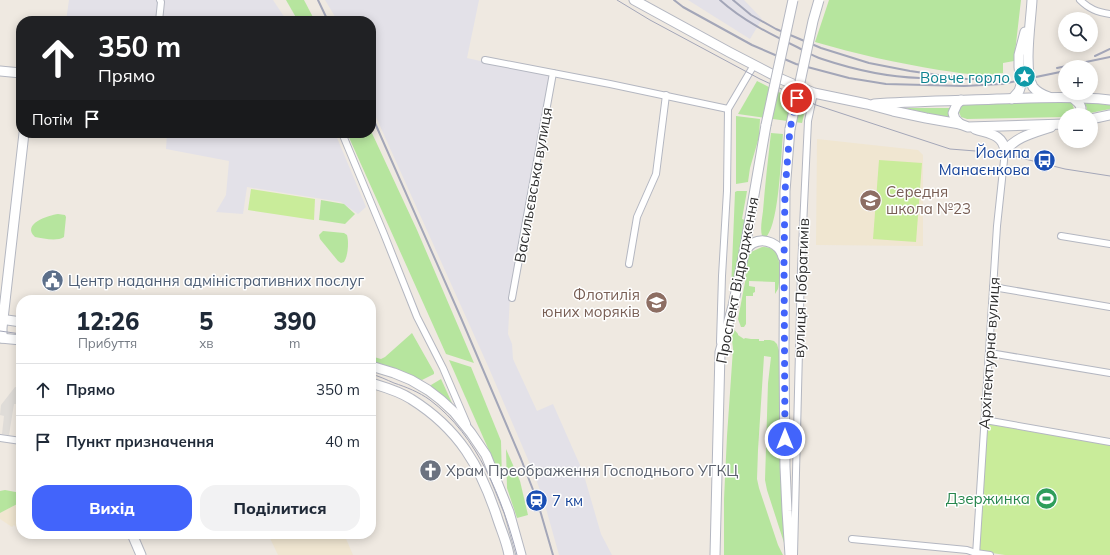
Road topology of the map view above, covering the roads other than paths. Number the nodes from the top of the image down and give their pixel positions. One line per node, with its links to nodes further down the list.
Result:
1 (160, 0): 9 (street)
2 (634, 0): 11 (main road)
3 (793, 0): 37 (main road, Проспект Відродження, bridge)
4 (819, 0): 38 (main road, bridge)
5 (1032, 0): 7 (main road)
6 (1080, 0): 8 (street)
7 (1031, 10): 17 (main road); 19 (main road)
8 (1110, 14)
9 (160, 16)
10 (485, 60): 14 (street)
11 (754, 65): 15 (main road); 26 (street)
12 (0, 71): 13 (main road)
13 (16, 73)
14 (554, 73): 16 (street); 41 (street, Васильєвська вулиця)
15 (814, 93): 24 (main road); 65 (street, вулиця Побратимів)
16 (666, 95): 26 (street); 39 (street)
17 (1049, 98): 18 (main road); 19 (main road)
18 (1058, 98)
19 (1012, 99): 21 (main road)
20 (1098, 99): 23 (main road)
21 (962, 100): 24 (main road); 31 (main road)
22 (1075, 100): 25 (main road)
23 (1110, 100)
24 (867, 104): 31 (main road)
25 (1082, 108)
26 (728, 109): 47 (street)
27 (1110, 115): 28 (main road)
28 (1098, 118)
29 (1058, 124): 31 (main road)
30 (1058, 125): 34 (main road)
31 (964, 126): 34 (main road)
32 (23, 138): 43 (main road)
33 (344, 138): 53 (street)
34 (1005, 151): 40 (street, Архітектурна вулиця)
35 (1060, 236): 36 (street)
36 (1110, 244)
37 (744, 253): 38 (main road); 47 (main road, Проспект Відродження)
38 (784, 261): 64 (main road)
39 (630, 264)
40 (993, 287): 42 (street); 48 (street, Архітектурна вулиця)
41 (512, 298)
42 (1110, 308)
43 (2, 320): 44 (main road); 45 (main road)
44 (16, 321)
45 (1, 338): 46 (main road)
46 (16, 340)
47 (720, 352): 63 (main road, Проспект Відродження)
48 (990, 352): 50 (street); 52 (street, Архітектурна вулиця)
49 (376, 368): 53 (main road)
50 (1110, 373)
51 (376, 385): 61 (main road)
52 (985, 420): 56 (street); 59 (street, Архітектурна вулиця)
53 (471, 433): 62 (main road)
54 (0, 438): 55 (street)
55 (16, 440)
56 (1110, 442)
57 (134, 539): 60 (main road)
58 (852, 539): 59 (street)
59 (976, 554): 66 (street)
60 (141, 555)
61 (509, 555)
62 (521, 555)
63 (715, 555)
64 (790, 555)
65 (794, 555)
66 (990, 555)

